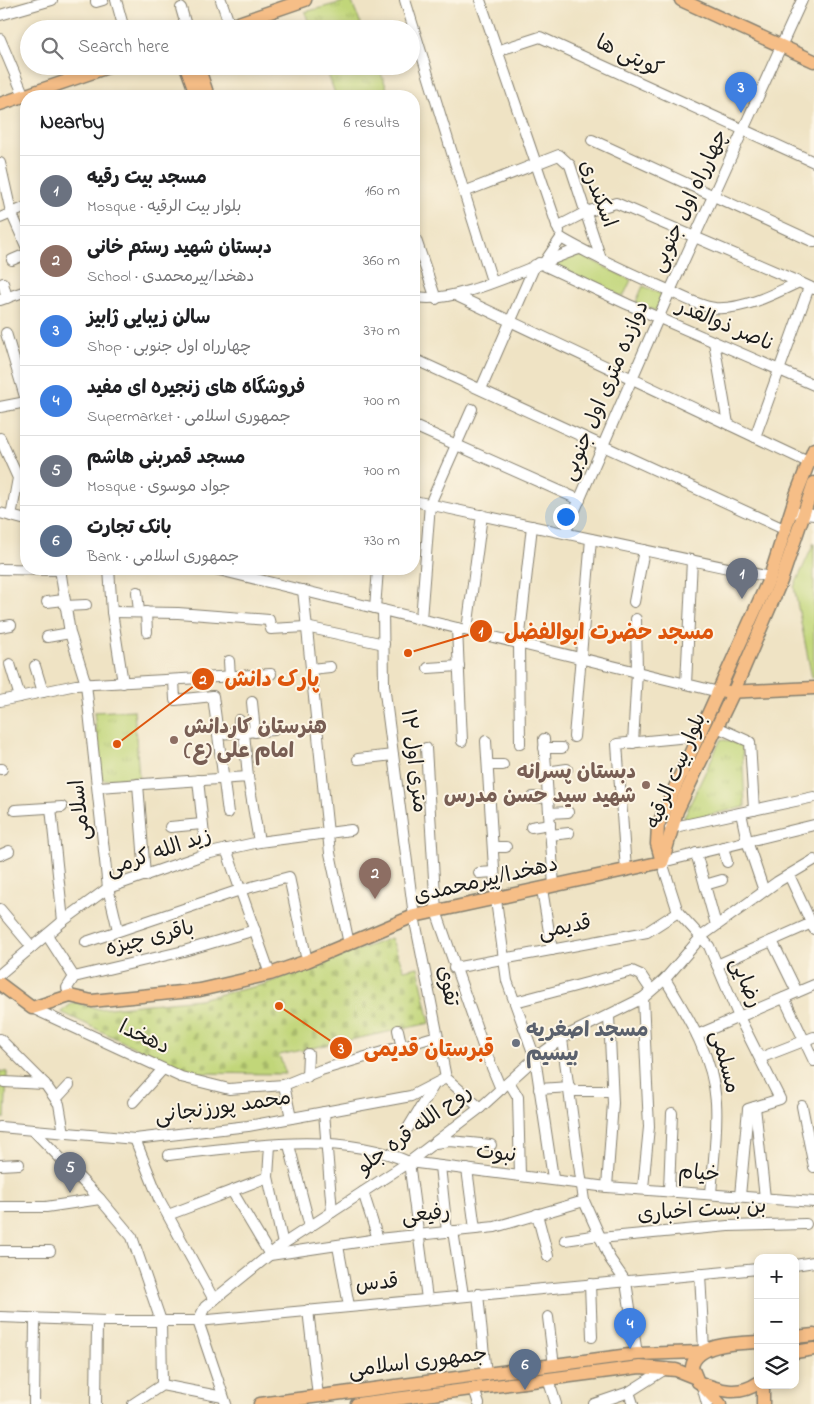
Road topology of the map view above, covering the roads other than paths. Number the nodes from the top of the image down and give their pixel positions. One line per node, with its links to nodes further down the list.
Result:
1 (52, 0): 11 (street)
2 (116, 0): 12 (street)
3 (221, 0): 14 (street)
4 (305, 0): 9 (main road)
5 (405, 0): 16 (street)
6 (480, 0): 20 (street)
7 (681, 0): 18 (main road)
8 (802, 0): 18 (street, چهارراه اول جنوبی)
9 (283, 4): 15 (main road)
10 (181, 8): 13 (street)
11 (0, 15)
12 (122, 20)
13 (184, 20)
14 (224, 20)
15 (243, 20)
16 (411, 20)
17 (0, 39): 27 (street)
18 (781, 46): 21 (main road); 33 (street, چهارراه اول جنوبی)
19 (420, 49): 38 (street)
20 (497, 51): 33 (street, کویتی ها); 37 (street)
21 (814, 61)
22 (69, 75): 26 (street)
23 (86, 75): 26 (main road)
24 (189, 75): 29 (main road)
25 (201, 75): 30 (main road)
26 (71, 80): 28 (main road)
27 (28, 90)
28 (44, 90)
29 (195, 90)
30 (206, 90)
31 (20, 98): 32 (main road)
32 (0, 104)
33 (743, 130): 35 (street, کویتی ها); 39 (street, چهارراه اول جنوبی)
34 (592, 140): 39 (street)
35 (814, 162)
36 (0, 163): 41 (street)
37 (536, 164): 38 (street, اسکندری); 42 (street, اسکندری); 44 (street)
38 (464, 192): 55 (street)
39 (712, 197): 46 (street, چهارراه اول جنوبی); 48 (street)
40 (20, 209): 41 (street)
41 (11, 212): 43 (street); 45 (street)
42 (586, 212): 44 (street); 46 (street); 52 (street, اسکندری)
43 (0, 218)
44 (557, 226): 47 (street)
45 (20, 232)
46 (695, 235): 57 (street); 59 (street, چهارراه اول جنوبی)
47 (561, 238): 49 (street); 54 (street)
48 (814, 242)
49 (579, 249): 52 (street); 54 (street)
50 (420, 252): 64 (street)
51 (20, 257): 53 (street)
52 (600, 259): 59 (street)
53 (12, 260)
54 (540, 263): 55 (street); 65 (street, ناصر ذوالقدر); 66 (street)
55 (492, 281): 61 (street)
56 (3, 282): 63 (street)
57 (799, 282): 58 (street); 59 (street)
58 (811, 288): 70 (street)
59 (670, 291): 65 (street, دوازده متری اول جنوبی)
60 (20, 293): 63 (street)
61 (457, 296): 64 (street); 66 (street)
62 (420, 298): 64 (street)
63 (4, 299)
64 (436, 299)
65 (658, 318): 68 (street, ناصر ذوالقدر); 71 (street, دوازده متری اول جنوبی)
66 (510, 321): 71 (street); 74 (street)
67 (6, 333): 72 (street)
68 (714, 342): 70 (street, ناصر ذوالقدر); 78 (street)
69 (420, 362): 74 (street)
70 (780, 371): 73 (street, ناصر ذوالقدر); 80 (street)
71 (632, 379): 78 (street); 83 (street, دوازده متری اول جنوبی)
72 (20, 381)
73 (814, 385)
74 (481, 388): 83 (street)
75 (20, 402): 76 (street)
76 (0, 407)
77 (472, 409): 82 (street)
78 (728, 424): 80 (street)
79 (420, 429): 82 (street)
80 (754, 437): 85 (street)
81 (0, 438): 93 (street)
82 (456, 445): 87 (street); 89 (street)
83 (603, 445): 87 (street, دوازده متری اول جنوبی); 96 (street)
84 (814, 449): 85 (main road)
85 (808, 462): 91 (main road)
86 (814, 483): 91 (main road)
87 (580, 500): 97 (street, دوازده متری اول جنوبی)
88 (420, 502): 89 (street)
89 (430, 504): 92 (street); 119 (street)
90 (0, 513): 93 (street)
91 (803, 514): 96 (main road, بلوار بیت الرقیه); 146 (main road, بلوار بیت الرقیه)
92 (482, 515): 95 (street); 124 (street)
93 (11, 516): 94 (street)
94 (20, 518)
95 (532, 526): 97 (street); 128 (street)
96 (786, 530): 108 (main road, بلوار بیت الرقیه)
97 (566, 533): 98 (street)
98 (591, 538): 99 (street); 130 (street)
99 (644, 550): 100 (street); 113 (street)
100 (692, 560): 108 (street); 144 (street)
101 (0, 569): 102 (street)
102 (20, 569)
103 (61, 575): 114 (street, اسلامی)
104 (109, 575): 117 (street)
105 (240, 575): 109 (street)
106 (260, 575): 109 (street)
107 (378, 575): 116 (street, ۱۲ متری اول)
108 (770, 577): 148 (main road, بلوار بیت الرقیه)
109 (261, 580): 110 (street)
110 (303, 590): 116 (street); 123 (street)
111 (137, 592): 118 (street)
112 (47, 602): 114 (street)
113 (634, 602)
114 (64, 603): 115 (street); 126 (street, اسلامی)
115 (86, 605)
116 (379, 609): 119 (street); 129 (street, ۱۲ متری اول)
117 (112, 612): 118 (street); 142 (street)
118 (143, 612): 123 (street); 125 (street)
119 (421, 619): 124 (street)
120 (636, 620): 138 (street)
121 (11, 625): 122 (street)
122 (0, 627)
123 (306, 627): 129 (street); 137 (street)
124 (462, 629): 128 (street); 134 (street)
125 (147, 632)
126 (70, 633): 127 (street); 143 (street, اسلامی)
127 (47, 637)
128 (519, 643): 130 (street); 162 (street)
129 (384, 644): 165 (street, ۱۲ متری اول)
130 (580, 658): 138 (street); 158 (street)
131 (229, 661): 140 (street)
132 (10, 664): 149 (street)
133 (35, 666): 147 (street)
134 (459, 666): 136 (street); 159 (street)
135 (330, 667): 137 (street)
136 (428, 668)
137 (310, 669): 192 (street)
138 (637, 672): 144 (street); 161 (street)
139 (271, 674): 140 (street)
140 (230, 677): 141 (street)
141 (174, 680): 142 (street); 156 (street)
142 (123, 683): 143 (street)
143 (86, 684): 147 (street); 175 (street, اسلامی)
144 (686, 684): 148 (street)
145 (814, 688): 146 (main road)
146 (734, 691): 148 (main road); 153 (main road, بلوار بیت الرقیه)
147 (43, 692): 149 (street)
148 (720, 692): 157 (main road, بلوار بیت الرقیه)
149 (20, 697): 150 (street)
150 (0, 702)
151 (252, 702): 155 (street)
152 (238, 720): 155 (street)
153 (717, 727): 180 (street); 189 (main road, بلوار بیت الرقیه)
154 (274, 730): 155 (street)
155 (246, 732): 156 (street); 171 (street)
156 (218, 734): 172 (street)
157 (699, 736): 161 (street); 203 (main road, بلوار بیت الرقیه)
158 (574, 737)
159 (462, 741)
160 (486, 741): 167 (street)
161 (633, 743): 205 (street)
162 (520, 744)
163 (426, 748): 218 (street)
164 (562, 748): 170 (street)
165 (393, 755): 166 (street); 220 (street, ۱۲ متری اول)
166 (358, 759)
167 (488, 765): 168 (street); 196 (street)
168 (503, 765)
169 (567, 769): 170 (street)
170 (546, 772): 178 (street)
171 (248, 777): 172 (street); 195 (street)
172 (224, 778): 173 (street); 182 (street)
173 (198, 780): 174 (street); 185 (street)
174 (138, 784): 175 (street); 209 (street)
175 (98, 787): 212 (street, اسلامی)
176 (533, 797): 178 (street)
177 (814, 797): 180 (street)
178 (548, 798): 183 (street)
179 (15, 810): 221 (street)
180 (754, 810): 184 (street)
181 (568, 812): 183 (street)
182 (228, 813)
183 (549, 813): 191 (street)
184 (741, 813): 189 (street); 194 (street)
185 (202, 824): 187 (street); 201 (street)
186 (814, 825): 194 (street)
187 (170, 827)
188 (531, 827): 191 (street)
189 (670, 828): 203 (main road, بلوار بیت الرقیه)
190 (351, 830): 192 (street, زید الله کرمی)
191 (550, 830): 193 (street); 213 (street)
192 (328, 832): 195 (street, زید الله کرمی); 230 (street)
193 (569, 833)
194 (747, 841): 198 (street); 215 (street)
195 (259, 842): 199 (street, زید الله کرمی)
196 (493, 847): 197 (street); 206 (street)
197 (506, 847)
198 (723, 847): 200 (street); 204 (street)
199 (226, 849): 201 (street, زید الله کرمی); 214 (street)
200 (696, 853): 203 (street); 211 (street)
201 (206, 854): 209 (street, زید الله کرمی)
202 (814, 860): 208 (street, روح الله قره جلو)
203 (662, 862): 205 (main road, دهخدا/پیرمحمدی); 219 (street, رضایی)
204 (728, 862)
205 (626, 870): 213 (main road, دهخدا/پیرمحمدی)
206 (494, 872): 207 (street); 216 (street)
207 (479, 874)
208 (789, 875): 215 (street, روح الله قره جلو); 223 (street)
209 (145, 876): 212 (street, زید الله کرمی)
210 (722, 880): 211 (street)
211 (705, 884): 222 (street)
212 (108, 888): 221 (street, زید الله کرمی); 224 (street, اسلامی)
213 (548, 888): 216 (main road, دهخدا/پیرمحمدی); 232 (street)
214 (240, 890): 224 (street); 225 (street); 234 (street)
215 (764, 891): 222 (street, روح الله قره جلو)
216 (496, 900): 218 (main road, دهخدا/پیرمحمدی); 233 (street)
217 (0, 908): 231 (street)
218 (436, 911): 220 (main road, دهخدا/پیرمحمدی); 236 (street)
219 (678, 912): 227 (street, رضایی); 232 (street, قدیمی)
220 (414, 916): 230 (main road, دهخدا/پیرمحمدی); 253 (street, تقوی)
221 (63, 921): 226 (street, زید الله کرمی)
222 (716, 925): 227 (street, روح الله قره جلو)
223 (813, 925): 228 (street)
224 (118, 930): 229 (street)
225 (255, 930): 238 (street); 239 (street, باقری چیزه)
226 (47, 935): 231 (street, زید الله کرمی); 239 (street)
227 (702, 936): 235 (street, رضایی); 240 (street, روح الله قره جلو)
228 (772, 941): 235 (street); 243 (street)
229 (86, 942)
230 (349, 944): 234 (main road, دهخدا/پیرمحمدی)
231 (32, 947): 237 (street, زید الله کرمی)
232 (552, 950): 233 (street, قدیمی)
233 (504, 959): 236 (street, قدیمی); 247 (street)
234 (307, 962): 238 (main road, دهخدا/پیرمحمدی)
235 (717, 965): 250 (street, رضایی)
236 (454, 968): 270 (street)
237 (0, 974)
238 (270, 974): 245 (main road, دهخدا/پیرمحمدی)
239 (74, 977): 245 (street)
240 (665, 979): 244 (street, روح الله قره جلو); 252 (street, مسلمی)
241 (0, 984): 248 (main road, دهخدا)
242 (814, 985): 243 (street)
243 (797, 992): 246 (street)
244 (647, 994): 247 (street); 249 (street, روح الله قره جلو); 304 (street)
245 (70, 996): 248 (main road, دهخدا/پیرمحمدی)
246 (784, 998): 250 (street); 256 (street)
247 (515, 1002): 259 (street)
248 (32, 1008): 262 (street, دهخدا)
249 (609, 1016): 255 (street, روح الله قره جلو); 273 (street)
250 (739, 1017): 252 (street); 260 (street, رضایی)
251 (398, 1030): 257 (street)
252 (697, 1035): 308 (street, مسلمی)
253 (438, 1036): 257 (street, دهخدا); 264 (street, تقوی)
254 (0, 1039): 266 (street)
255 (562, 1039): 259 (street, روح الله قره جلو); 272 (street)
256 (809, 1039): 260 (street); 261 (street)
257 (402, 1048): 263 (street, دهخدا)
258 (308, 1054): 263 (street)
259 (535, 1058): 270 (street, روح الله قره جلو); 271 (street)
260 (760, 1058): 278 (street, رضایی)
261 (814, 1061)
262 (162, 1069): 269 (street, دهخدا); 275 (street)
263 (307, 1077): 269 (street, دهخدا)
264 (446, 1078): 267 (street, محمد پورزنجانی); 277 (street)
265 (4, 1082): 266 (street)
266 (45, 1084): 274 (street)
267 (434, 1084): 279 (street, محمد پورزنجانی); 283 (street)
268 (69, 1085): 274 (street)
269 (284, 1085): 281 (street)
270 (505, 1085): 277 (street, روح الله قره جلو); 299 (street)
271 (540, 1089): 272 (street); 301 (street)
272 (570, 1089): 273 (street); 302 (street)
273 (612, 1091): 303 (street)
274 (56, 1099): 285 (street)
275 (133, 1102)
276 (802, 1106): 297 (street)
277 (480, 1108): 287 (street, روح الله قره جلو)
278 (755, 1108): 309 (street); 310 (street)
279 (324, 1112): 281 (street, محمد پورزنجانی); 290 (street)
280 (672, 1113): 305 (street)
281 (291, 1118): 286 (street, محمد پورزنجانی)
282 (0, 1127): 284 (street, محمد پورزنجانی)
283 (408, 1128)
284 (33, 1130): 285 (street, محمد پورزنجانی); 311 (street)
285 (64, 1133): 286 (street, محمد پورزنجانی)
286 (135, 1139): 317 (street)
287 (433, 1143): 291 (street); 293 (street, روح الله قره جلو)
288 (270, 1145): 289 (street, نبوت); 292 (street, نبوت); 300 (street)
289 (289, 1145): 290 (street, نبوت); 319 (street)
290 (326, 1145): 293 (street, نبوت); 315 (street)
291 (491, 1145)
292 (169, 1155)
293 (409, 1162): 296 (street, نبوت); 307 (street, روح الله قره جلو); 322 (street)
294 (19, 1164): 295 (street)
295 (0, 1165)
296 (440, 1166): 298 (street, نبوت); 321 (street)
297 (814, 1167)
298 (467, 1170): 299 (street, نبوت); 320 (street)
299 (520, 1175): 301 (street, نبوت)
300 (268, 1177): 306 (street); 326 (street)
301 (553, 1178): 302 (street, نبوت)
302 (580, 1182): 303 (street, خیام); 312 (street)
303 (607, 1187): 304 (street, خیام)
304 (642, 1188): 305 (street, خیام)
305 (669, 1190): 308 (street, خیام)
306 (232, 1191): 317 (street); 330 (street)
307 (363, 1192): 315 (street, روح الله قره جلو); 324 (street)
308 (711, 1194): 309 (street, خیام)
309 (740, 1196): 310 (street, خیام)
310 (765, 1198): 313 (street, خیام)
311 (100, 1199): 314 (street); 348 (street)
312 (584, 1201): 316 (street, رفیعی); 323 (street)
313 (814, 1202)
314 (0, 1208)
315 (332, 1212): 319 (street, روح الله قره جلو)
316 (537, 1214): 320 (street, رفیعی); 331 (street)
317 (168, 1216): 341 (street)
318 (806, 1224): 323 (street, بن بست اخباری)
319 (310, 1227): 326 (street, روح الله قره جلو)
320 (475, 1229): 321 (street, رفیعی)
321 (450, 1232): 322 (street, رفیعی); 339 (street)
322 (420, 1235): 324 (street, رفیعی); 340 (street)
323 (600, 1236): 325 (street, بن بست اخباری); 336 (street)
324 (378, 1239): 327 (street, رفیعی)
325 (565, 1240)
326 (283, 1244): 330 (street, روح الله قره جلو)
327 (338, 1246): 330 (street, رفیعی); 342 (street)
328 (0, 1251): 329 (street)
329 (50, 1251)
330 (270, 1255): 341 (street, روح الله قره جلو)
331 (548, 1256)
332 (814, 1262): 333 (street)
333 (799, 1264)
334 (754, 1269): 335 (street, قدس)
335 (700, 1274): 336 (street, قدس); 355 (street)
336 (626, 1282): 337 (street, قدس); 357 (street)
337 (590, 1284): 338 (street, قدس); 351 (street)
338 (478, 1294): 339 (street, قدس); 360 (street)
339 (463, 1295): 340 (street, قدس)
340 (427, 1299): 342 (street, قدس)
341 (214, 1300): 349 (street, روح الله قره جلو)
342 (349, 1306): 343 (street, قدس)
343 (308, 1310): 349 (street, قدس); 368 (street)
344 (0, 1317): 346 (street, قدس)
345 (548, 1317): 358 (street)
346 (35, 1318): 347 (street, قدس); 371 (street)
347 (98, 1321): 348 (street, قدس); 372 (street)
348 (161, 1321): 349 (street, قدس); 363 (street)
349 (198, 1321): 369 (street)
350 (814, 1335): 352 (main road)
351 (592, 1337)
352 (799, 1337)
353 (754, 1342): 355 (main road, جمهوری اسلامی)
354 (814, 1349): 356 (main road)
355 (702, 1351): 357 (main road, جمهوری اسلامی); 362 (main road)
356 (799, 1351)
357 (636, 1354): 358 (main road, جمهوری اسلامی)
358 (554, 1366): 360 (main road, جمهوری اسلامی)
359 (667, 1368): 361 (main road, جمهوری اسلامی); 362 (main road, جمهوری اسلامی); 367 (street)
360 (486, 1375): 368 (main road, جمهوری اسلامی)
361 (548, 1379): 365 (main road, جمهوری اسلامی); 377 (street)
362 (699, 1382): 364 (main road, جمهوری اسلامی); 380 (street); 381 (main road)
363 (162, 1385): 369 (street); 373 (street)
364 (754, 1386)
365 (474, 1389): 370 (main road, جمهوری اسلامی); 376 (street)
366 (763, 1389): 382 (main road)
367 (629, 1392): 378 (street); 379 (street)
368 (318, 1396): 374 (main road, جمهوری اسلامی)
369 (224, 1401)
370 (403, 1401): 375 (main road, جمهوری اسلامی)
371 (34, 1404)
372 (96, 1404)
373 (133, 1404)
374 (260, 1404)
375 (357, 1404)
376 (479, 1404)
377 (556, 1404)
378 (594, 1404)
379 (633, 1404)
380 (707, 1404)
381 (720, 1404)
382 (763, 1404)

